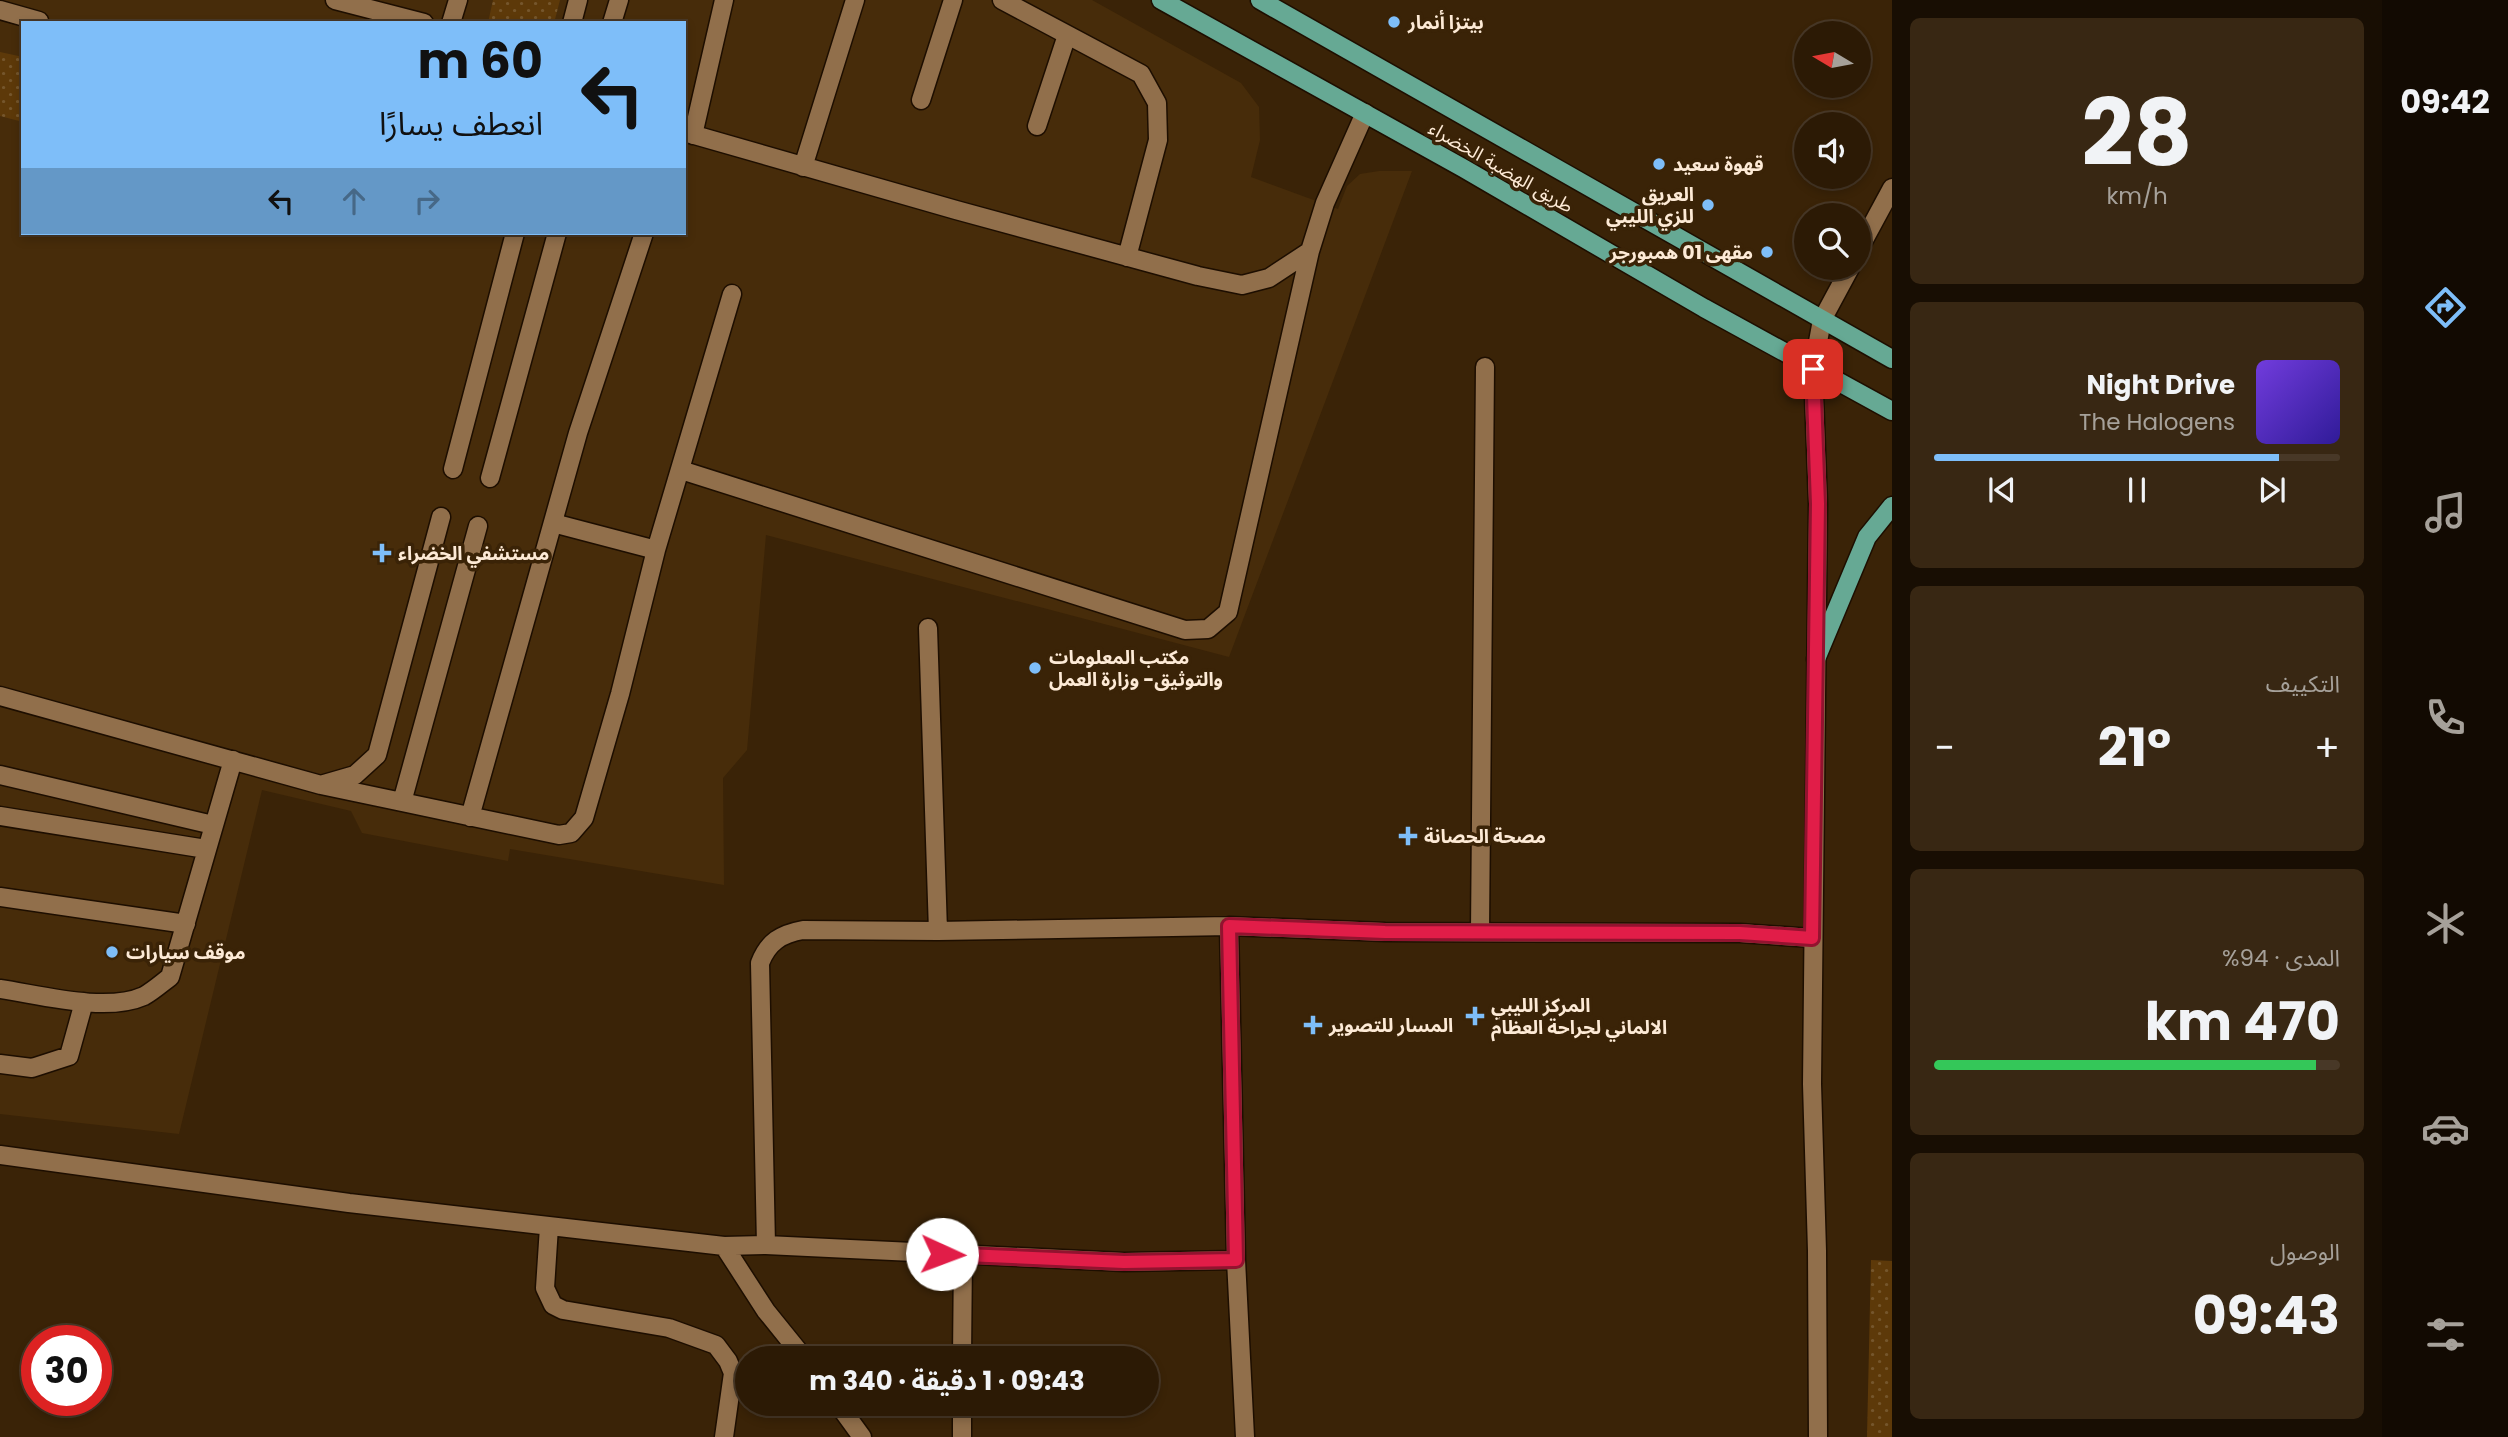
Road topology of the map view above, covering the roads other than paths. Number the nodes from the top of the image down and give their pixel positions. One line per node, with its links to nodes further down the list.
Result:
1 (335, 0): 13 (street)
2 (457, 0): 14 (street)
3 (578, 0): 15 (street)
4 (619, 0): 16 (street)
5 (724, 0): 21 (street)
6 (855, 0): 22 (street)
7 (953, 0): 18 (street)
8 (1002, 0): 17 (street)
9 (1161, 0): 19 (main road, طريق الهضبة الخضراء)
10 (1261, 0): 32 (main road, طريق الهضبة الخضراء)
11 (0, 10): 12 (street)
12 (36, 21)
13 (416, 21)
14 (452, 21)
15 (573, 21)
16 (613, 21)
17 (1067, 35): 20 (street); 29 (street)
18 (920, 100)
19 (1365, 113): 28 (street); 35 (main road, طريق الهضبة الخضراء)
20 (1037, 126)
21 (689, 134): 22 (street)
22 (803, 167): 29 (street)
23 (1892, 188): 24 (street)
24 (1871, 227)
25 (514, 235): 37 (street)
26 (556, 235): 39 (street)
27 (642, 235): 42 (street)
28 (1310, 251): 29 (street); 38 (street)
29 (1127, 257)
30 (1844, 280): 32 (street)
31 (732, 294): 38 (street)
32 (1822, 320): 33 (main road, طريق الهضبة الخضراء); 35 (street)
33 (1892, 359)
34 (1485, 367): 60 (street)
35 (1813, 369): 36 (main road, طريق الهضبة الخضراء); 46 (street)
36 (1892, 411)
37 (453, 469)
38 (681, 470): 44 (street)
39 (490, 478)
40 (1892, 506): 46 (main road)
41 (441, 517): 50 (street)
42 (553, 523): 44 (street); 53 (street)
43 (478, 526): 51 (street)
44 (656, 550): 53 (street)
45 (928, 628): 59 (street)
46 (1816, 659): 61 (street)
47 (0, 696): 48 (street)
48 (233, 760): 50 (street); 54 (street)
49 (0, 775): 54 (street)
50 (321, 785): 51 (street)
51 (402, 802): 53 (street)
52 (0, 816): 55 (street)
53 (470, 817)
54 (213, 825): 55 (street)
55 (206, 849): 57 (street)
56 (0, 897): 57 (street)
57 (186, 923): 63 (street)
58 (1229, 926): 59 (street); 60 (street); 70 (street)
59 (938, 931): 67 (street)
60 (1480, 932): 61 (street)
61 (1812, 938): 79 (street)
62 (0, 989): 63 (street)
63 (84, 1002): 64 (street)
64 (0, 1064)
65 (0, 1156): 66 (street)
66 (549, 1227): 68 (street); 75 (street)
67 (766, 1245): 68 (street); 69 (street)
68 (724, 1246): 71 (street)
69 (963, 1255): 70 (street); 72 (street)
70 (1236, 1260): 78 (street)
71 (795, 1346)
72 (962, 1346)
73 (847, 1416): 76 (street)
74 (962, 1416): 77 (street)
75 (724, 1437)
76 (862, 1437)
77 (962, 1437)
78 (1245, 1437)
79 (1818, 1437)

